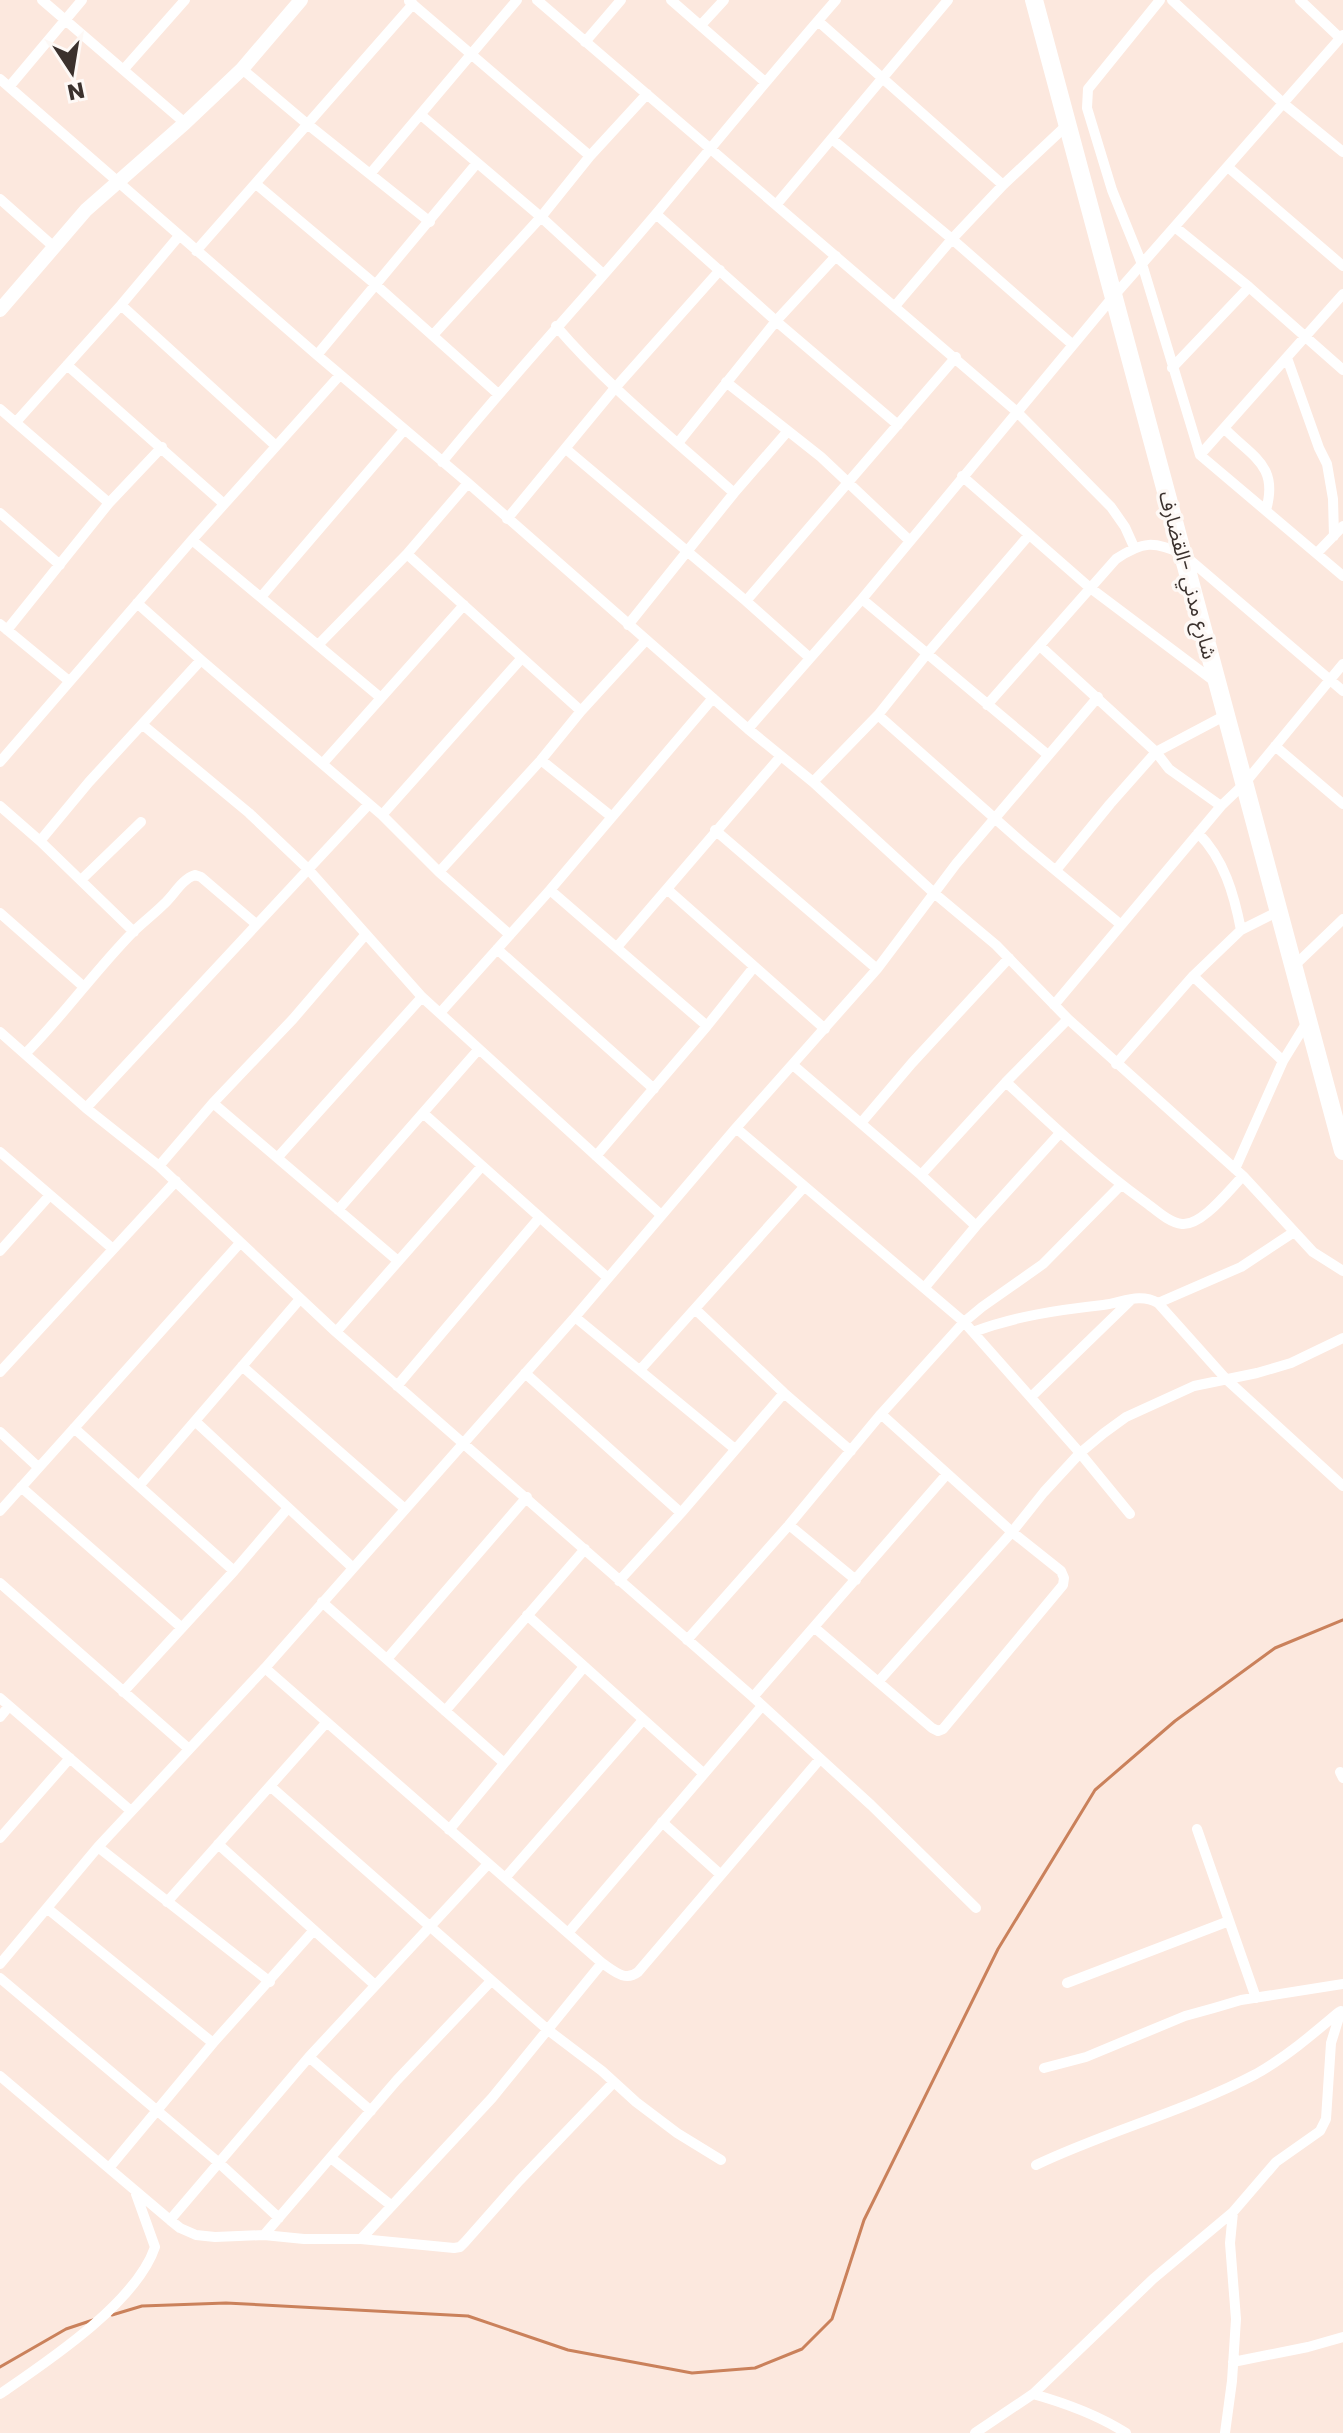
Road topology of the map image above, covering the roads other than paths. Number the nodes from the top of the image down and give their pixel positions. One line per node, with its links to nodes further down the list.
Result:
1 (42, 0): 17 (street)
2 (82, 0): 17 (street)
3 (185, 0): 23 (street)
4 (517, 0): 22 (street)
5 (537, 0): 21 (street)
6 (621, 0): 21 (street)
7 (671, 0): 19 (street)
8 (724, 0): 19 (street)
9 (836, 0): 18 (street)
10 (948, 0): 26 (street)
11 (1034, 0): 34 (highway, شارع مدني -القضارف)
12 (1160, 0): 56 (street)
13 (1172, 0): 30 (street)
14 (1300, 0): 20 (street)
15 (410, 2): 22 (street); 33 (street)
16 (293, 3): 24 (street)
17 (65, 19): 23 (street); 28 (street)
18 (818, 21): 26 (street); 27 (street)
19 (701, 25): 27 (street)
20 (1342, 36): 30 (street)
21 (585, 42): 29 (street)
22 (470, 54): 31 (street); 38 (street)
23 (124, 69): 32 (street)
24 (242, 69): 32 (street); 33 (street)
25 (0, 79): 28 (street)
26 (884, 79): 35 (street); 44 (street)
27 (765, 82): 36 (street)
28 (9, 87): 42 (street)
29 (647, 94): 36 (street); 38 (street)
30 (1284, 104): 37 (street); 40 (street)
31 (421, 115): 39 (street); 41 (street)
32 (185, 123): 42 (street)
33 (306, 123): 41 (street); 43 (street)
34 (1067, 125): 44 (street); 63 (highway, شارع مدني -القضارف)
35 (832, 139): 46 (street); 52 (street)
36 (710, 147): 46 (street); 47 (street)
37 (1343, 152)
38 (590, 156): 48 (street)
39 (477, 163): 48 (street); 49 (street)
40 (1229, 168): 50 (street); 57 (street)
41 (370, 174): 49 (street)
42 (117, 182): 51 (street); 53 (street)
43 (256, 184): 54 (street); 60 (street)
44 (1003, 185): 52 (street)
45 (0, 199): 53 (street)
46 (776, 205): 55 (street)
47 (656, 214): 58 (street); 59 (street)
48 (541, 217): 59 (street); 69 (street)
49 (430, 222): 60 (street)
50 (1175, 227): 56 (street); 61 (street)
51 (179, 236): 54 (street); 64 (street)
52 (952, 239): 65 (street); 71 (street)
53 (54, 247): 66 (street)
54 (196, 251): 72 (street)
55 (836, 256): 65 (street); 67 (street)
56 (1142, 264): 63 (street); 76 (street)
57 (1343, 266)
58 (720, 270): 67 (street); 80 (street)
59 (603, 274): 68 (street)
60 (376, 285): 69 (street); 72 (street)
61 (1249, 287): 70 (street); 76 (street)
62 (1343, 294): 70 (street)
63 (1112, 298): 71 (street); 113 (highway, شارع مدني -القضارف)
64 (121, 305): 75 (street); 90 (street)
65 (895, 306): 73 (street)
66 (1, 307)
67 (776, 321): 79 (street); 85 (street)
68 (556, 326): 80 (street); 81 (street)
69 (433, 335): 81 (street)
70 (1304, 337): 74 (street); 77 (street)
71 (1073, 345): 83 (street)
72 (317, 355): 78 (street)
73 (956, 357): 83 (street); 85 (street)
74 (1287, 358): 86 (street); 106 (street)
75 (67, 365): 84 (street); 91 (street)
76 (1172, 368): 93 (street)
77 (1343, 370)
78 (340, 375): 87 (street); 90 (street)
79 (726, 382): 88 (street); 89 (street)
80 (615, 388): 89 (street); 92 (street)
81 (497, 393): 94 (street)
82 (0, 409): 84 (street)
83 (1016, 411): 95 (street); 109 (street)
84 (16, 422): 99 (street)
85 (898, 425): 96 (street)
86 (1225, 429): 93 (street); 101 (street)
87 (404, 430): 94 (street); 117 (street)
88 (787, 432): 96 (street); 98 (street)
89 (678, 443): 98 (street)
90 (276, 446): 100 (street)
91 (162, 447): 99 (street); 100 (street)
92 (566, 449): 103 (street); 110 (street)
93 (1200, 455): 101 (street)
94 (442, 462): 97 (street)
95 (962, 476): 105 (street); 108 (street)
96 (847, 482): 108 (street); 119 (street)
97 (468, 483): 103 (street); 112 (street)
98 (734, 493): 110 (street)
99 (109, 503): 114 (street)
100 (224, 504): 107 (street)
101 (1266, 510): 111 (street)
102 (0, 513): 114 (street)
103 (507, 519): 122 (street)
104 (1343, 526): 106 (street)
105 (1029, 535): 116 (street); 127 (street)
106 (1334, 536): 111 (street)
107 (192, 540): 117 (street); 120 (street)
108 (910, 541): 118 (street)
109 (1134, 547): 113 (street); 116 (street)
110 (688, 553): 119 (street); 122 (street)
111 (1317, 553): 115 (street)
112 (407, 554): 121 (street); 125 (street)
113 (1183, 554): 132 (street); 134 (highway, شارع مدني -القضارف)
114 (60, 565): 123 (street)
115 (1343, 576)
116 (1089, 587): 126 (street); 134 (street)
117 (261, 597): 125 (street)
118 (862, 599): 127 (street); 128 (street)
119 (746, 601): 128 (street)
120 (137, 603): 130 (street); 133 (street)
121 (464, 605): 129 (street); 137 (street)
122 (628, 625): 124 (street)
123 (4, 627): 133 (street)
124 (646, 640): 138 (street); 140 (street)
125 (319, 644): 137 (street)
126 (1040, 646): 136 (street); 139 (street)
127 (926, 655): 139 (street); 141 (street)
128 (810, 658): 144 (street)
129 (521, 659): 140 (street); 158 (street)
130 (201, 660): 143 (street); 151 (street)
131 (1343, 664): 132 (street)
132 (1329, 680): 135 (street); 145 (street)
133 (69, 681): 150 (street)
134 (1216, 682): 142 (highway, شارع مدني -القضارف)
135 (1343, 691)
136 (1098, 697): 146 (street); 147 (street)
137 (381, 698): 151 (street)
138 (713, 698): 144 (street); 159 (street)
139 (987, 705): 147 (street)
140 (581, 711): 149 (street)
141 (878, 715): 152 (street); 160 (street)
142 (1226, 715): 146 (street); 153 (highway, شارع مدني -القضارف)
143 (143, 725): 164 (street); 165 (street)
144 (748, 729): 148 (street)
145 (1275, 746): 153 (street); 155 (street)
146 (1156, 752): 157 (street); 166 (street)
147 (1048, 755): 160 (street)
148 (781, 756): 152 (street); 162 (street)
149 (541, 760): 159 (street); 167 (street)
150 (0, 762)
151 (323, 763): 154 (street)
152 (813, 782): 171 (street)
153 (1244, 784): 157 (street); 172 (highway, شارع مدني -القضارف)
154 (369, 804): 158 (street); 165 (street)
155 (1343, 804)
156 (0, 806): 164 (street)
157 (1221, 806): 163 (street)
158 (382, 815): 167 (street)
159 (612, 817): 169 (street)
160 (997, 818): 166 (street); 171 (street)
161 (141, 822): 168 (street)
162 (715, 830): 170 (street); 186 (street)
163 (1198, 833): 176 (street); 177 (street)
164 (40, 841): 168 (street)
165 (308, 869): 175 (street); 179 (street)
166 (1056, 870): 176 (street)
167 (439, 872): 180 (street)
168 (81, 880): 178 (street)
169 (550, 890): 180 (street); 181 (street)
170 (668, 890): 181 (street); 184 (street)
171 (934, 893): 183 (street); 186 (street)
172 (1279, 911): 177 (street); 185 (highway, شارع مدني -القضارف)
173 (0, 913): 188 (street)
174 (1343, 919): 185 (street)
175 (256, 924): 178 (street); 205 (street)
176 (1120, 924): 190 (street)
177 (1241, 930): 187 (street)
178 (134, 932): 188 (street)
179 (366, 934): 189 (street); 204 (street)
180 (510, 935): 182 (street)
181 (617, 947): 194 (street)
182 (497, 949): 191 (street); 203 (street)
183 (1009, 958): 190 (street); 207 (street)
184 (754, 967): 194 (street); 195 (street)
185 (1293, 967): 193 (highway, شارع مدني -القضارف)
186 (877, 969): 195 (street)
187 (1193, 976): 199 (street); 200 (street)
188 (84, 987): 198 (street)
189 (422, 997): 191 (street); 213 (street)
190 (1054, 1005): 192 (street)
191 (440, 1013): 197 (street)
192 (1068, 1019): 200 (street); 202 (street)
193 (1307, 1022): 199 (street); 210 (highway, شارع مدني -القضارف)
194 (707, 1026): 203 (street)
195 (825, 1029): 201 (street)
196 (0, 1032): 198 (street)
197 (478, 1050): 206 (street); 212 (street)
198 (25, 1054): 205 (street)
199 (1283, 1061): 216 (street)
200 (1116, 1064): 216 (street)
201 (793, 1065): 207 (street); 208 (street)
202 (1006, 1082): 209 (street); 217 (street)
203 (654, 1089): 212 (street)
204 (213, 1103): 213 (street); 214 (street)
205 (86, 1108): 214 (street)
206 (423, 1113): 215 (street); 222 (street)
207 (861, 1123): 217 (street)
208 (736, 1128): 220 (street); 223 (street)
209 (1060, 1133): 219 (street); 225 (street)
210 (1343, 1151)
211 (0, 1152): 221 (street)
212 (596, 1156): 223 (street)
213 (278, 1157): 222 (street)
214 (159, 1166): 218 (street)
215 (482, 1166): 224 (street); 230 (street)
216 (1239, 1172): 219 (street); 226 (street)
217 (921, 1175): 225 (street)
218 (176, 1181): 227 (street); 228 (street)
219 (1121, 1185): 239 (street)
220 (804, 1187): 233 (street); 237 (street)
221 (50, 1195): 228 (street); 229 (street)
222 (338, 1210): 230 (street)
223 (661, 1215): 232 (street)
224 (540, 1217): 232 (street); 248 (street)
225 (976, 1226): 233 (street)
226 (1294, 1232): 231 (street); 236 (street)
227 (240, 1243): 235 (street); 253 (street)
228 (113, 1249): 245 (street)
229 (0, 1251)
230 (398, 1261): 240 (street)
231 (1343, 1271)
232 (608, 1278): 238 (street)
233 (925, 1287): 239 (street)
234 (1134, 1298): 236 (street); 241 (street); 250 (street)
235 (300, 1299): 240 (street); 243 (street)
236 (1158, 1303): 247 (street)
237 (695, 1309): 244 (street); 249 (street)
238 (575, 1317): 244 (street); 246 (street)
239 (964, 1322): 241 (street); 251 (street)
240 (336, 1332): 248 (street)
241 (973, 1332): 250 (street)
242 (1343, 1338): 247 (street)
243 (242, 1366): 252 (street); 266 (street)
244 (640, 1370): 256 (street)
245 (0, 1372)
246 (525, 1373): 255 (street); 268 (street)
247 (1226, 1379): 258 (street); 262 (street)
248 (397, 1386): 255 (street)
249 (784, 1393): 256 (street); 257 (street)
250 (1031, 1397): 258 (street)
251 (881, 1414): 257 (street); 260 (street)
252 (196, 1422): 261 (street); 265 (street)
253 (74, 1428): 259 (street); 261 (street)
254 (0, 1432): 259 (street)
255 (463, 1442): 264 (street); 266 (street)
256 (735, 1449): 268 (street)
257 (851, 1451): 270 (street)
258 (1080, 1453): 269 (street); 271 (street)
259 (38, 1467): 263 (street)
260 (947, 1474): 271 (street); 275 (street)
261 (139, 1486): 274 (street)
262 (1343, 1486)
263 (21, 1487): 267 (street); 280 (street)
264 (527, 1497): 272 (street); 283 (street)
265 (288, 1508): 273 (street); 274 (street)
266 (405, 1509): 273 (street)
267 (0, 1511)
268 (681, 1513): 276 (street)
269 (1130, 1514)
270 (789, 1525): 275 (street); 282 (street)
271 (1012, 1532): 286 (street); 286 (street)
272 (585, 1549): 276 (street); 279 (street)
273 (352, 1567): 278 (street)
274 (234, 1571): 280 (street)
275 (856, 1580): 281 (street)
276 (619, 1581): 282 (street)
277 (2, 1590): 287 (street)
278 (322, 1602): 283 (street); 284 (street)
279 (527, 1615): 285 (street); 292 (street)
280 (182, 1628): 287 (street)
281 (815, 1628): 286 (street); 288 (street)
282 (687, 1640): 288 (street)
283 (387, 1659): 292 (street)
284 (265, 1668): 295 (street); 296 (street)
285 (583, 1668): 294 (street); 299 (street)
286 (878, 1682)
287 (123, 1692): 296 (street)
288 (753, 1697): 291 (street)
289 (0, 1698): 290 (street)
290 (9, 1706): 293 (street); 297 (street)
291 (762, 1706): 298 (street); 300 (street)
292 (445, 1711): 299 (street)
293 (0, 1717)
294 (643, 1720): 300 (street); 311 (street)
295 (326, 1723): 301 (street); 305 (street)
296 (189, 1749): 302 (street)
297 (70, 1758): 302 (street); 306 (street)
298 (820, 1759): 310 (street); 313 (street)
299 (503, 1762): 305 (street)
300 (703, 1773): 303 (street)
301 (270, 1786): 307 (street); 316 (street)
302 (131, 1811): 308 (street)
303 (662, 1822): 310 (street); 318 (street)
304 (1197, 1829): 315 (street)
305 (449, 1830): 309 (street)
306 (0, 1838)
307 (218, 1844): 312 (street); 317 (street)
308 (98, 1847): 312 (street); 314 (street)
309 (488, 1864): 311 (street); 316 (street)
310 (721, 1875): 319 (street)
311 (505, 1878): 318 (street)
312 (167, 1902): 323 (street)
313 (976, 1908)
314 (48, 1909): 320 (street); 330 (street)
315 (1229, 1921): 324 (street); 327 (street)
316 (430, 1927): 322 (street); 326 (street)
317 (314, 1930): 323 (street); 326 (street)
318 (568, 1933): 319 (street)
319 (602, 1963): 329 (street)
320 (0, 1964)
321 (0, 1978): 335 (street)
322 (491, 1981): 329 (street); 336 (street)
323 (270, 1982): 330 (street)
324 (1067, 1983)
325 (1343, 1984): 327 (street)
326 (375, 1985): 331 (street)
327 (1256, 1998): 332 (street)
328 (1342, 2009): 340 (street); 344 (street)
329 (548, 2030): 334 (street); 343 (street)
330 (213, 2043): 335 (street)
331 (309, 2057): 336 (street); 339 (street)
332 (1044, 2068)
333 (0, 2076): 341 (street)
334 (614, 2082): 338 (street); 348 (street)
335 (157, 2111): 339 (street); 341 (street)
336 (371, 2111): 337 (street)
337 (331, 2158): 343 (street); 345 (street)
338 (721, 2160)
339 (218, 2162): 345 (street); 346 (street)
340 (1036, 2165)
341 (109, 2168): 342 (street)
342 (136, 2192): 346 (street); 351 (street)
343 (392, 2206): 348 (street)
344 (1233, 2212): 350 (street); 352 (street)
345 (279, 2218): 347 (street)
346 (170, 2220): 347 (street)
347 (264, 2235): 348 (street)
348 (361, 2239)
349 (1343, 2337): 350 (street)
350 (1233, 2362): 355 (street)
351 (0, 2394)
352 (1033, 2394): 353 (street); 354 (street)
353 (975, 2433)
354 (1126, 2433)
355 (1225, 2433)

